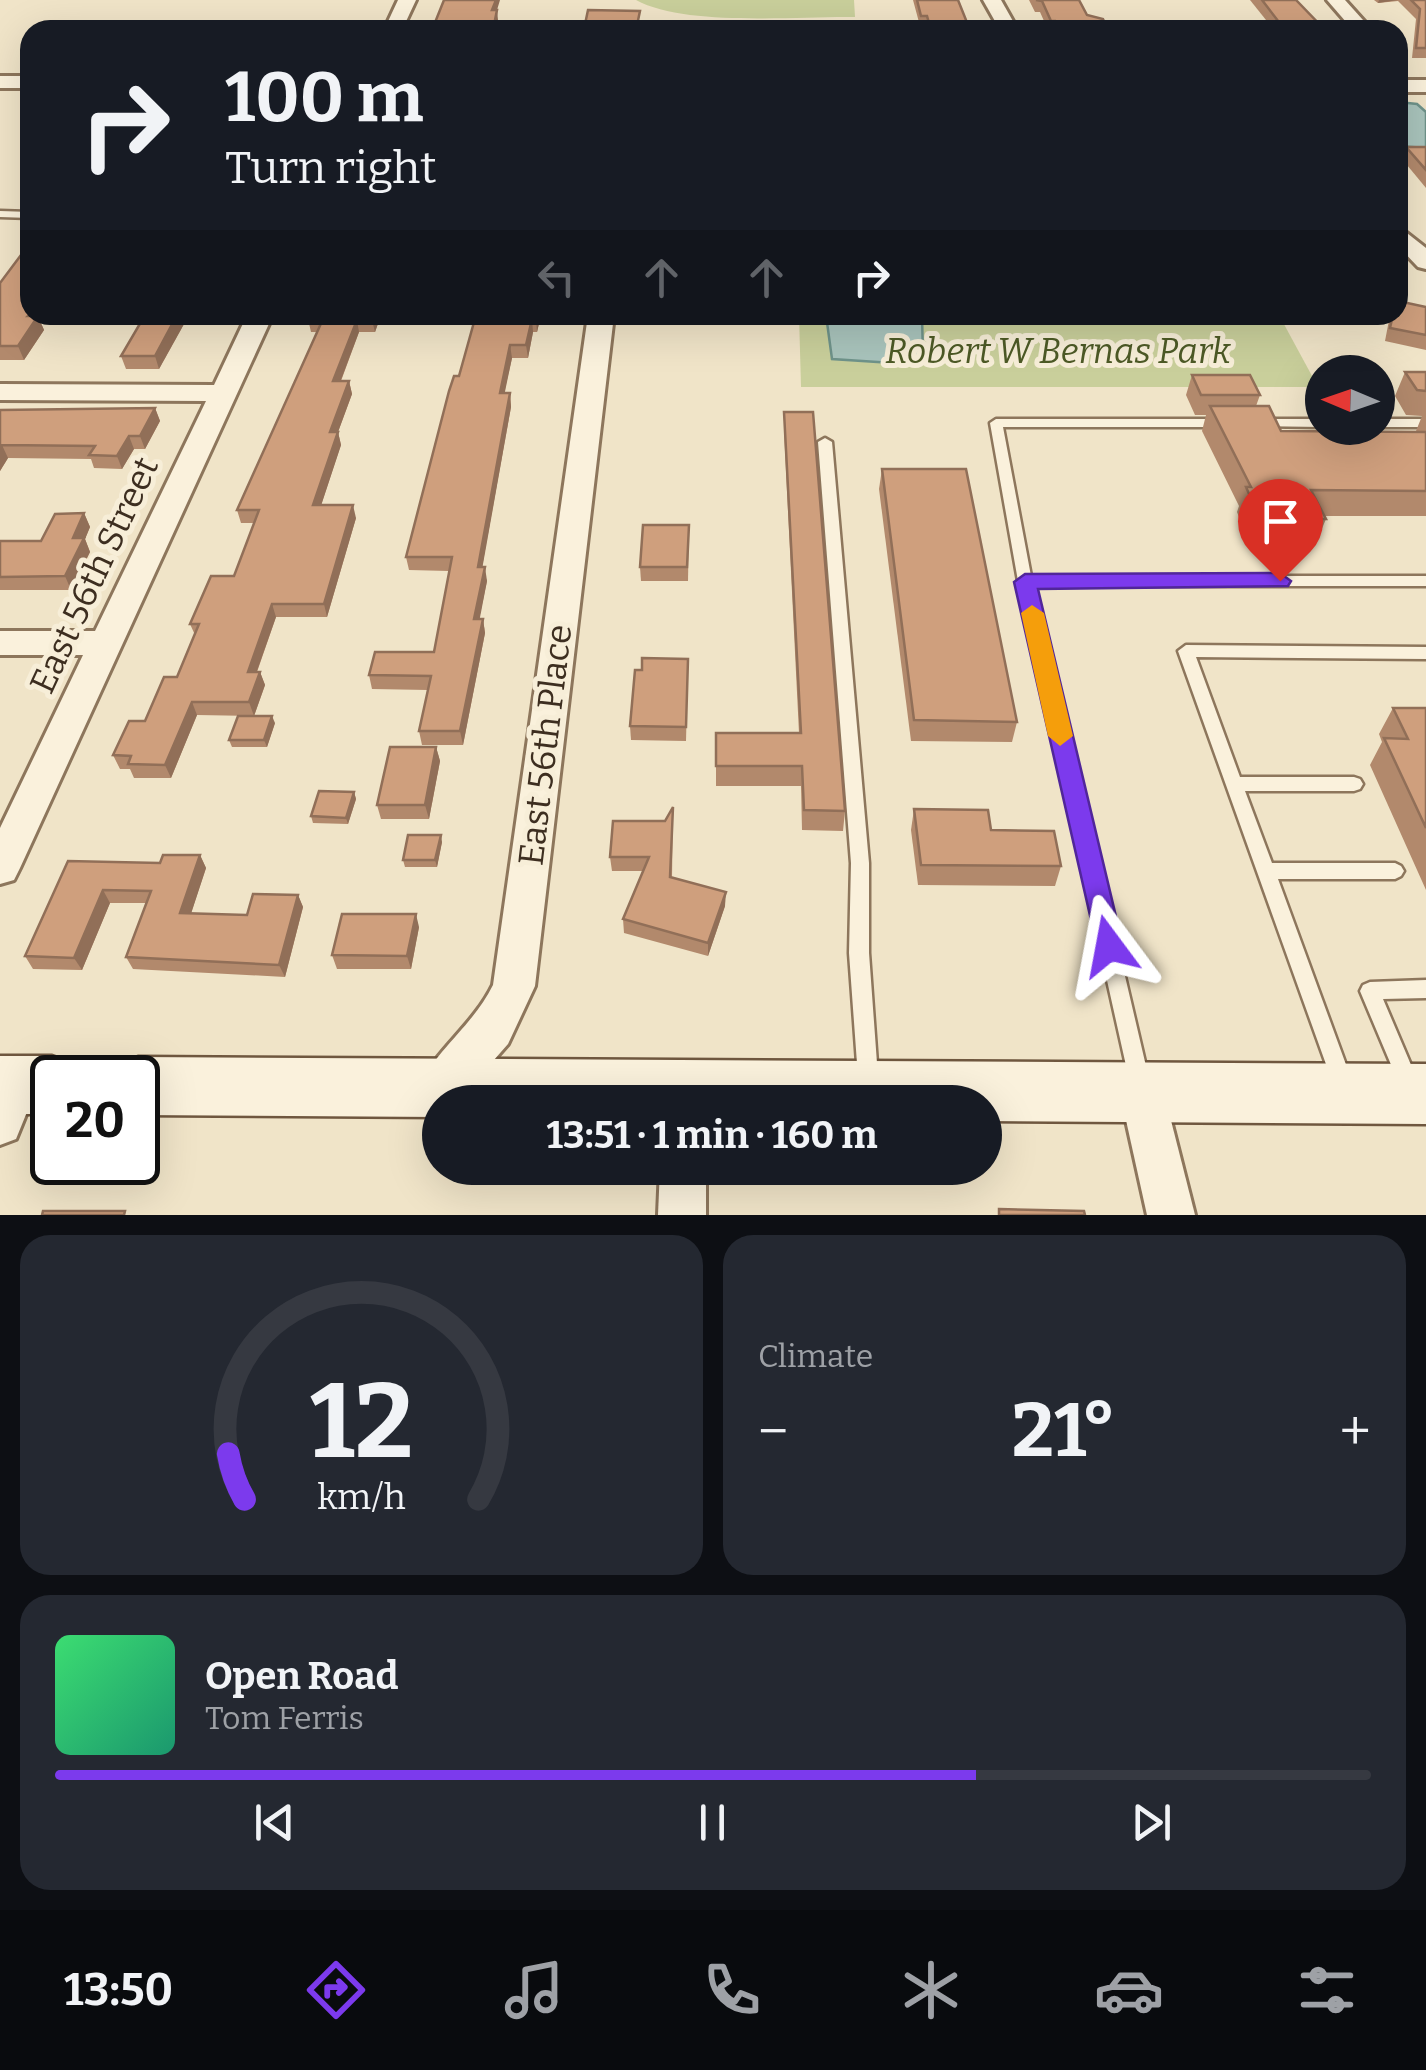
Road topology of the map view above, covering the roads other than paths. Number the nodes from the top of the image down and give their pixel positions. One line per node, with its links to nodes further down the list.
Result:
1 (1336, 0): 2 (street)
2 (1353, 20)
3 (1408, 243): 4 (street)
4 (1426, 262)
5 (255, 325): 8 (street, East 56th Street)
6 (601, 325): 24 (street, East 56th Place)
7 (0, 392): 8 (street)
8 (223, 393): 16 (street, East 56th Street)
9 (1305, 423): 14 (lane)
10 (1395, 423): 11 (lane)
11 (1426, 423)
12 (826, 442): 25 (lane)
13 (1426, 581): 14 (lane)
14 (1025, 582): 29 (lane)
15 (0, 642): 16 (street)
16 (106, 643): 20 (street, East 56th Street)
17 (1426, 653): 18 (lane)
18 (1234, 784): 19 (lane); 22 (lane)
19 (1354, 784)
20 (0, 868)
21 (1395, 870): 22 (lane)
22 (1266, 871): 30 (lane)
23 (1426, 989): 31 (lane)
24 (444, 1085)
25 (869, 1085)
26 (160, 1086): 27 (main road)
27 (422, 1089)
28 (1002, 1091): 29 (main road)
29 (1142, 1092): 30 (main road); 34 (street)
30 (1346, 1094): 31 (main road)
31 (1420, 1094)
32 (683, 1185): 33 (street)
33 (682, 1215)
34 (1170, 1215)

